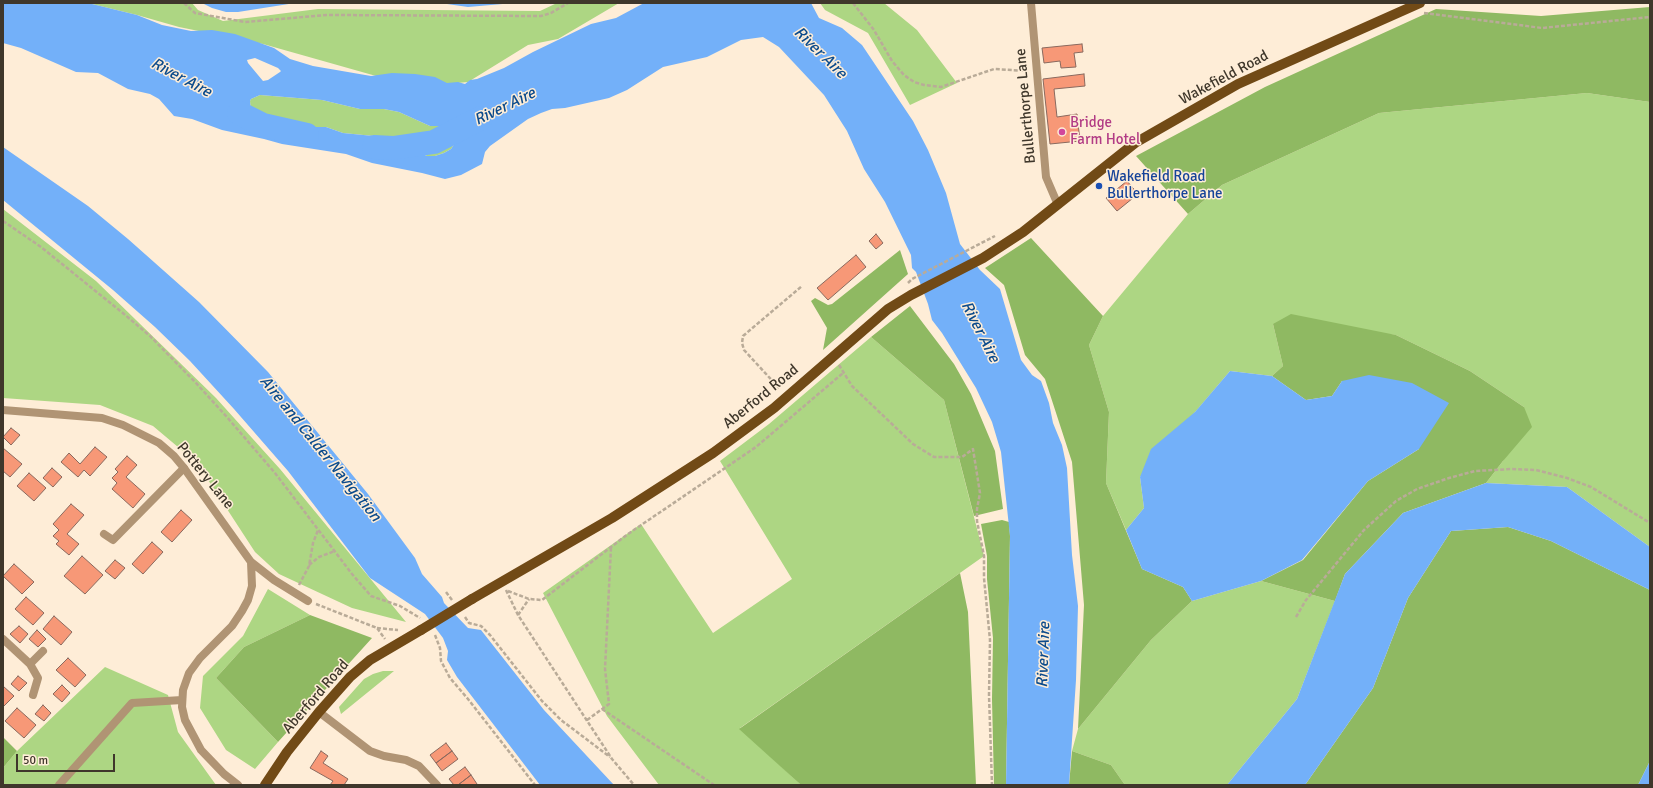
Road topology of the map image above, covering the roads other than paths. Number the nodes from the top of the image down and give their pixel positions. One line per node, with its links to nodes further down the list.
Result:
1 (1031, 3): 3 (street, Bullerthorpe Lane)
2 (1420, 3): 3 (main road, Wakefield Road)
3 (1058, 205): 14 (main road, Aberford Road, bridge)
4 (3, 410): 5 (street, Pottery Lane)
5 (184, 468): 6 (street); 7 (street, Pottery Lane)
6 (104, 534)
7 (251, 562): 8 (street, Pottery Lane); 13 (street)
8 (308, 601)
9 (3, 639): 11 (street)
10 (43, 651): 11 (street)
11 (30, 664): 12 (street)
12 (33, 695)
13 (182, 700): 15 (street); 16 (street)
14 (319, 712): 17 (main road, Aberford Road); 18 (street)
15 (59, 785)
16 (238, 785)
17 (266, 785)
18 (437, 785)

